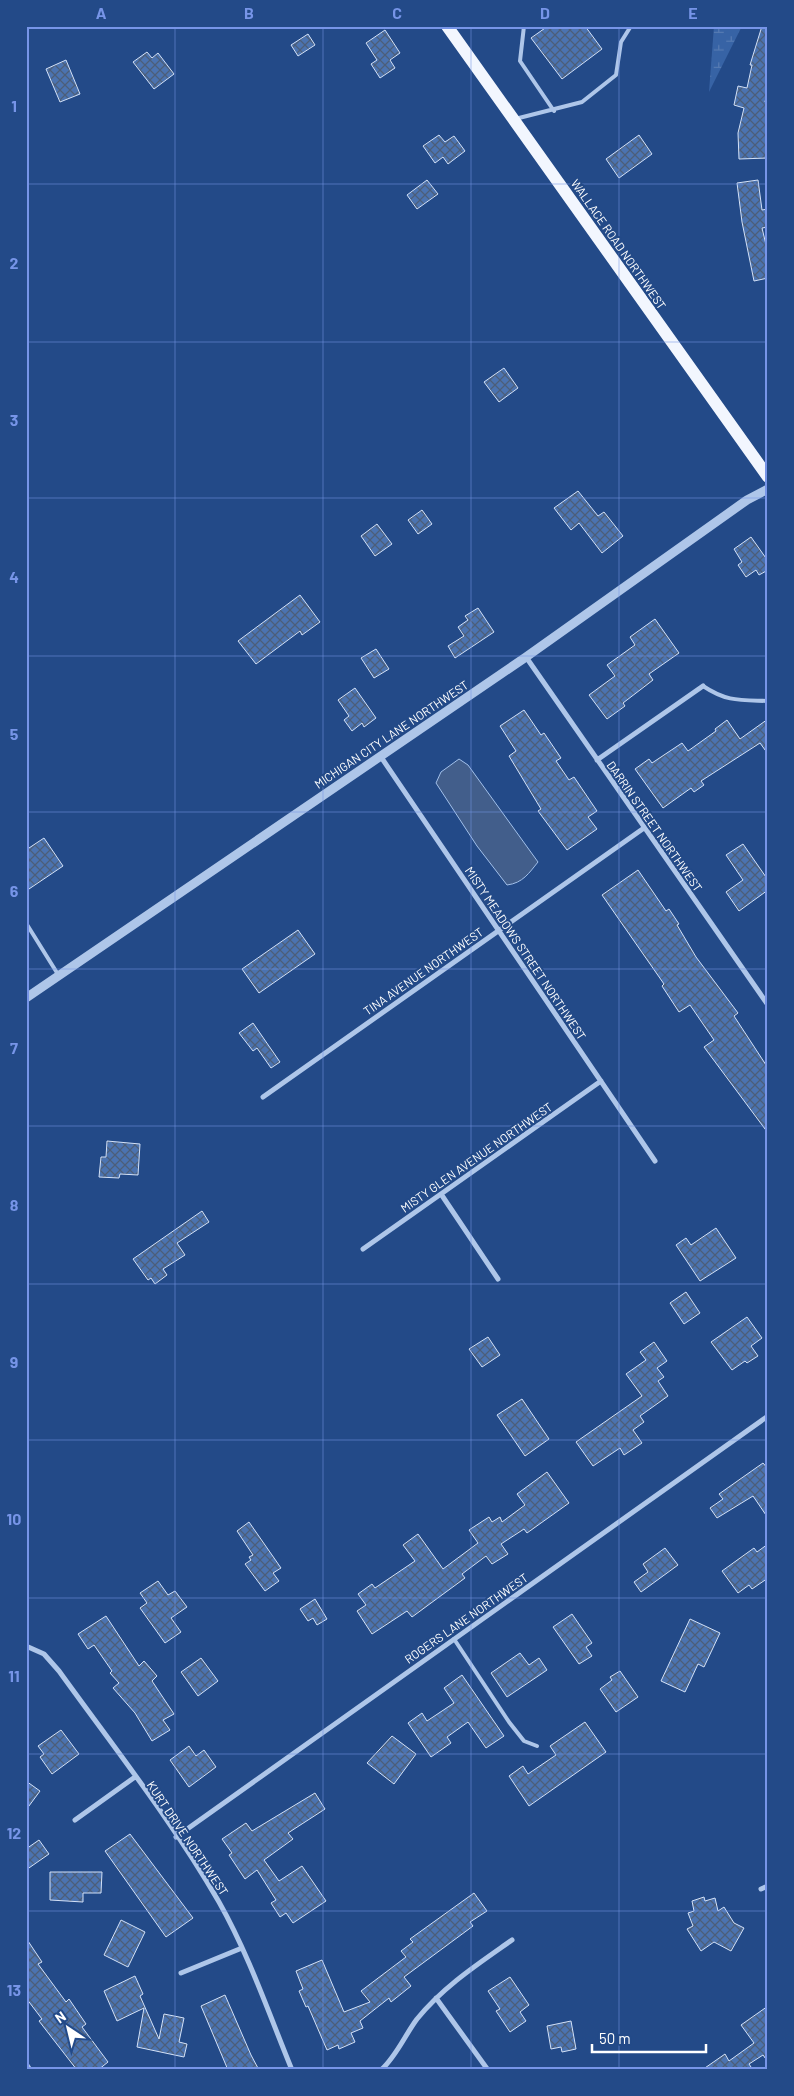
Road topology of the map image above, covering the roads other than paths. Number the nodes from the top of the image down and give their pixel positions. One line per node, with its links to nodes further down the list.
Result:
1 (447, 26): 5 (main road, WALLACE ROAD NORTHWEST)
2 (524, 26): 4 (lane)
3 (631, 26): 4 (lane)
4 (554, 111): 5 (lane)
5 (513, 119): 6 (main road, WALLACE ROAD NORTHWEST)
6 (768, 477)
7 (768, 490): 8 (street, MICHIGAN CITY LANE NORTHWEST)
8 (526, 657): 11 (street, MICHIGAN CITY LANE NORTHWEST); 12 (street, DARRIN STREET NORTHWEST)
9 (704, 686): 10 (lane); 12 (street)
10 (768, 701)
11 (381, 757): 15 (street, MISTY MEADOWS STREET NORTHWEST); 16 (street, MICHIGAN CITY LANE NORTHWEST)
12 (598, 760): 13 (street, DARRIN STREET NORTHWEST)
13 (644, 828): 15 (street, TINA AVENUE NORTHWEST); 18 (street, DARRIN STREET NORTHWEST)
14 (26, 923): 16 (lane)
15 (499, 930): 19 (street, MISTY MEADOWS STREET NORTHWEST); 20 (street, TINA AVENUE NORTHWEST)
16 (59, 976): 17 (street, MICHIGAN CITY LANE NORTHWEST)
17 (26, 998)
18 (768, 1005)
19 (601, 1081): 21 (street, MISTY MEADOWS STREET NORTHWEST); 22 (street, MISTY GLEN AVENUE NORTHWEST)
20 (263, 1097)
21 (655, 1160)
22 (441, 1194): 23 (street, MISTY GLEN AVENUE NORTHWEST); 24 (street)
23 (363, 1249)
24 (498, 1279)
25 (768, 1416): 26 (street, ROGERS LANE NORTHWEST)
26 (454, 1639): 28 (lane); 31 (street, ROGERS LANE NORTHWEST)
27 (26, 1646): 29 (street, KURT DRIVE NORTHWEST)
28 (537, 1746)
29 (135, 1778): 30 (street); 31 (street, KURT DRIVE NORTHWEST)
30 (76, 1820)
31 (176, 1837): 35 (street, KURT DRIVE NORTHWEST)
32 (768, 1886): 33 (street)
33 (760, 1889)
34 (512, 1940): 37 (street)
35 (242, 1948): 36 (street); 40 (street, KURT DRIVE NORTHWEST)
36 (181, 1973)
37 (436, 1998): 41 (street); 42 (street)
38 (26, 2064): 39 (street)
39 (30, 2070)
40 (292, 2070)
41 (381, 2070)
42 (488, 2070)

